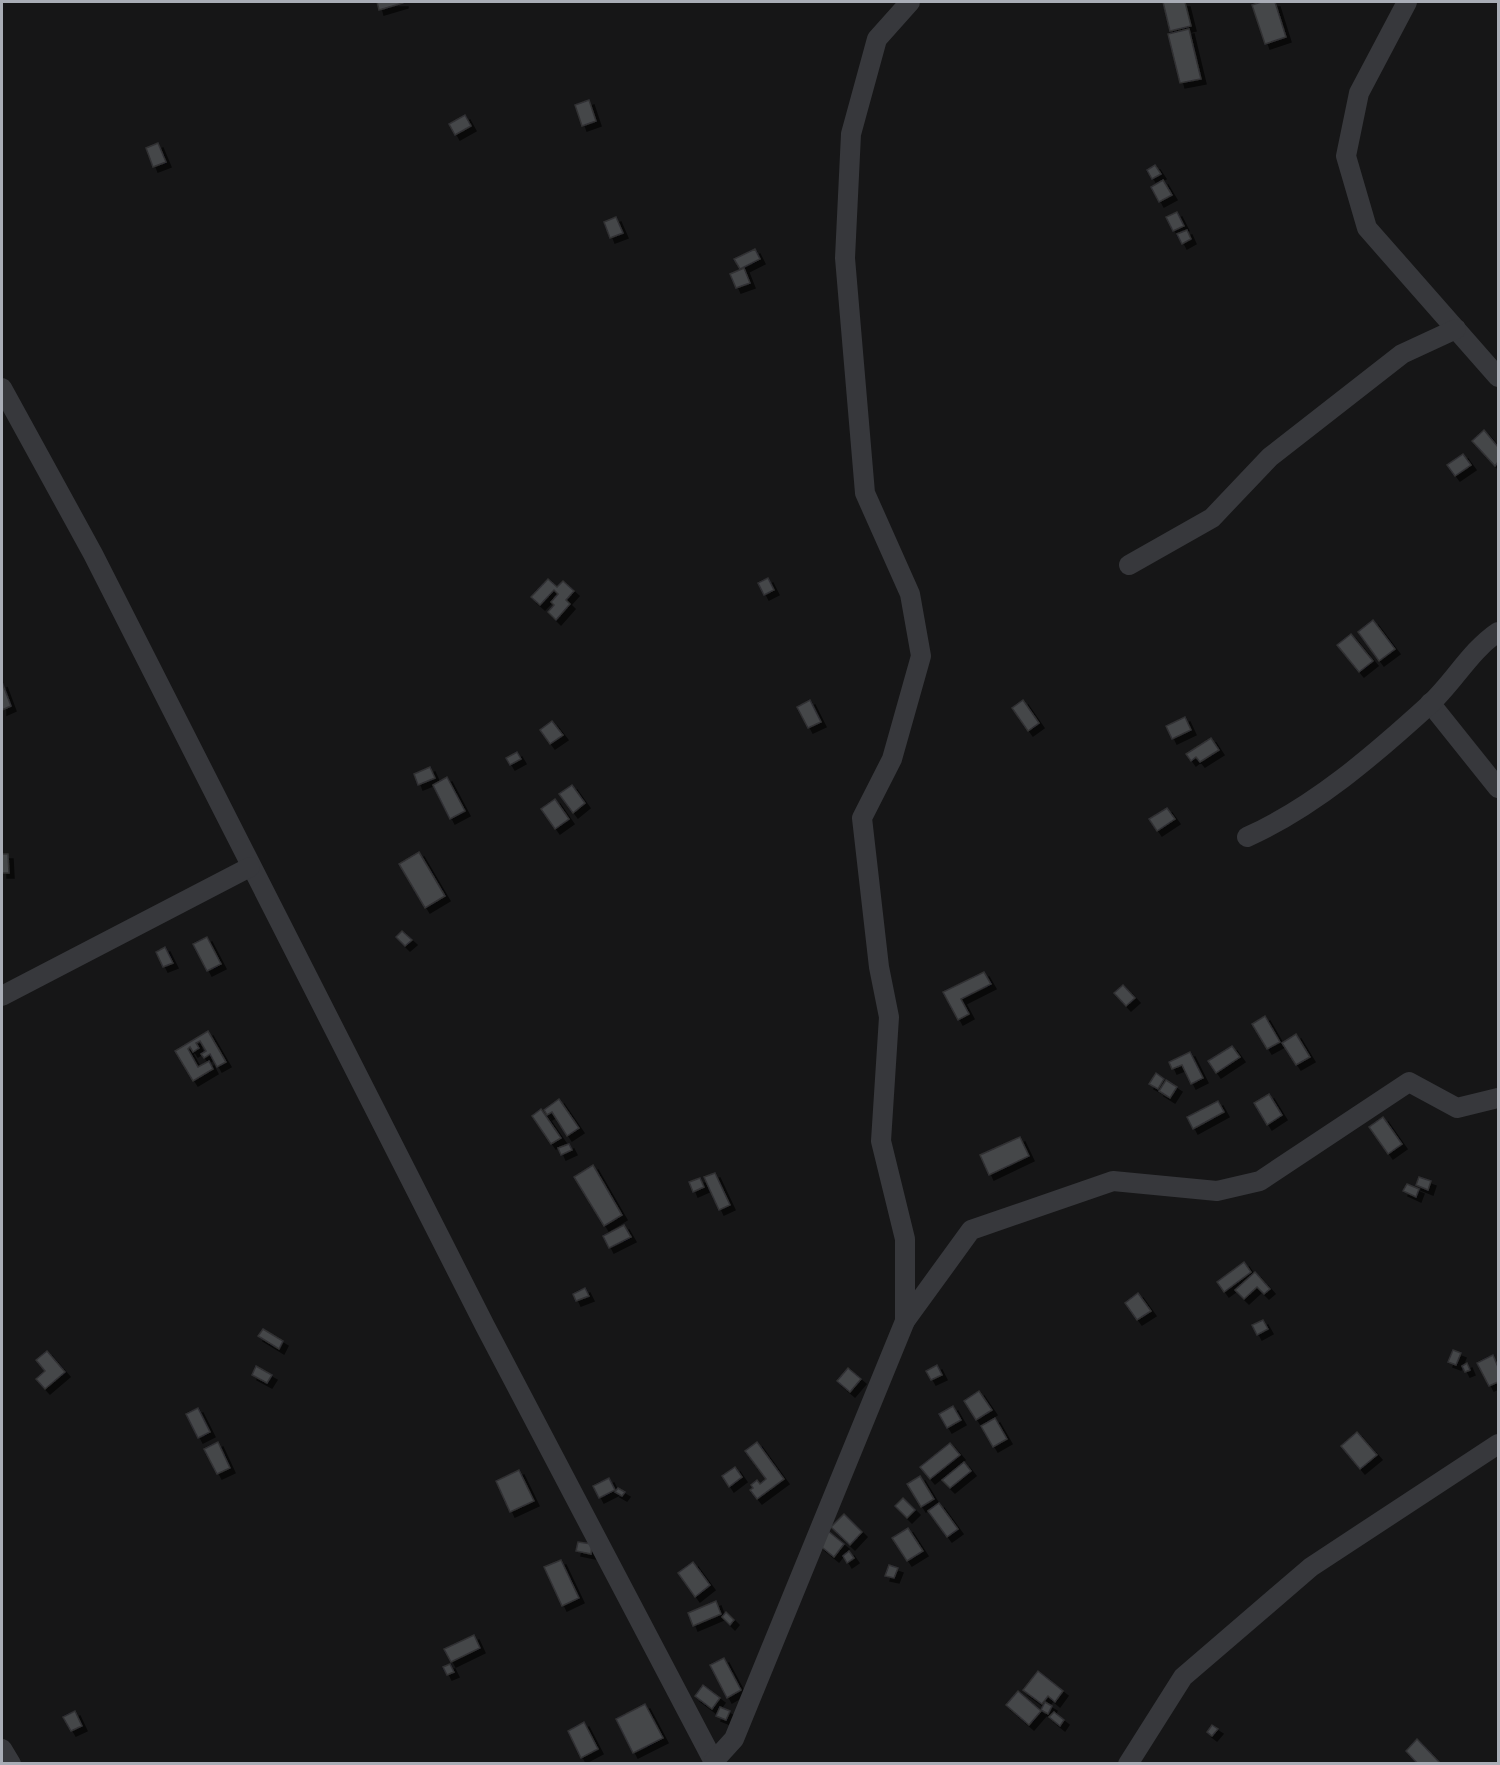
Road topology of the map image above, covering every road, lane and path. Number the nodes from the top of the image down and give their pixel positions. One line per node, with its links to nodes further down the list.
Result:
1 (910, 2): 14 (street)
2 (1407, 2): 3 (street)
3 (1456, 330): 4 (street); 6 (street)
4 (1498, 377)
5 (2, 388): 11 (street)
6 (1129, 565)
7 (1498, 632): 8 (street)
8 (1430, 703): 9 (street); 10 (street)
9 (1498, 788)
10 (1247, 837)
11 (250, 867): 12 (street); 17 (street)
12 (2, 996)
13 (1498, 1098): 14 (street)
14 (905, 1321): 17 (street)
15 (1498, 1444): 19 (street)
16 (2, 1749): 18 (street)
17 (715, 1762)
18 (11, 1764)
19 (1128, 1764)

